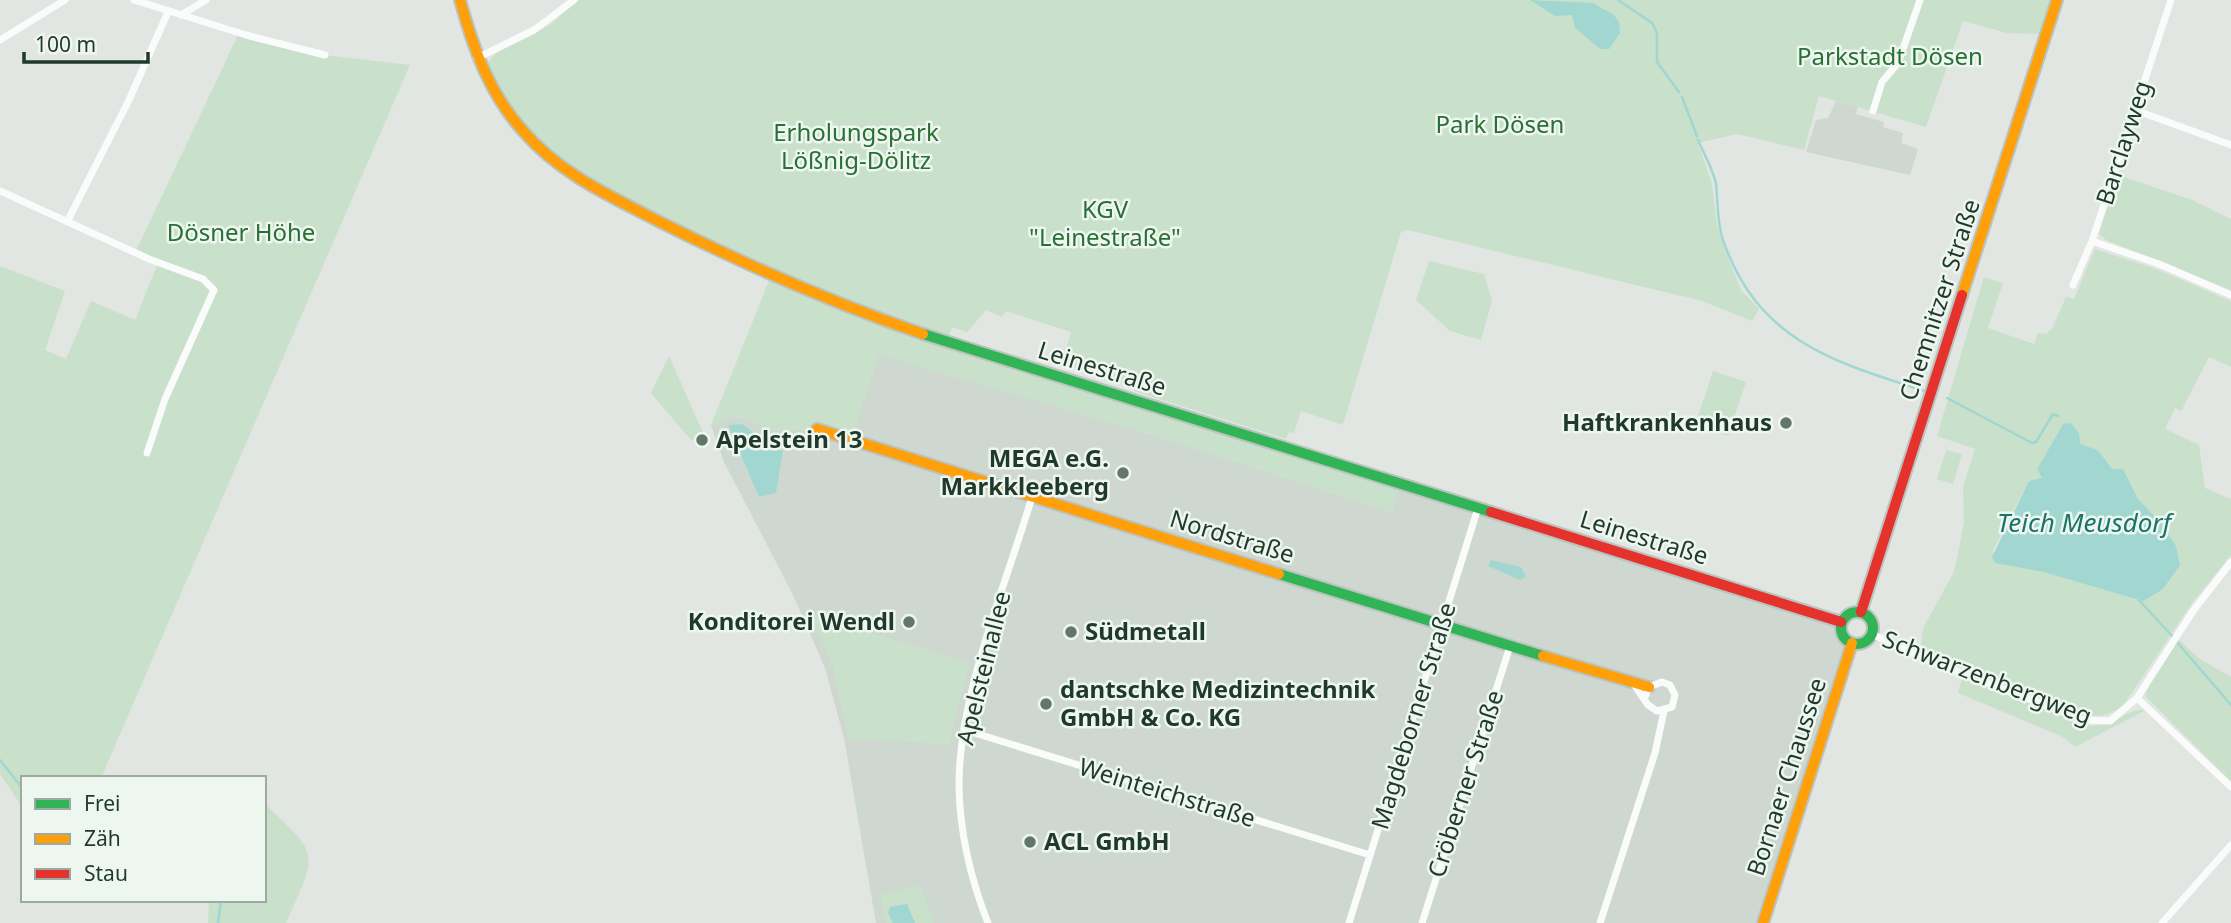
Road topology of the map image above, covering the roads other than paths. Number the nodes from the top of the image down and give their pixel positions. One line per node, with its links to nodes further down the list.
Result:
1 (65, 0): 9 (street)
2 (134, 0): 10 (street)
3 (206, 0): 11 (street)
4 (460, 0): 14 (main road, Leinestraße)
5 (574, 0): 14 (street)
6 (1920, 0): 16 (street)
7 (2057, 0): 28 (main road, Chemnitzer Straße)
8 (2171, 0): 15 (street, Barclayweg)
9 (56, 3): 12 (street)
10 (169, 12): 11 (street); 19 (street)
11 (181, 15): 13 (street)
12 (0, 40)
13 (326, 55)
14 (477, 58): 26 (main road, Leinestraße)
15 (2135, 110): 17 (street); 20 (street, Barclayweg)
16 (1873, 111)
17 (2231, 145)
18 (0, 191): 19 (street)
19 (67, 222): 24 (street)
20 (2092, 241): 21 (street, Barclayweg); 22 (street)
21 (2073, 285)
22 (2231, 295)
23 (817, 429): 25 (main road, Nordstraße)
24 (147, 453)
25 (1032, 497): 30 (main road, Nordstraße); 37 (street, Apelsteinallee)
26 (1478, 508): 29 (main road, Leinestraße); 30 (street, Magdeborner Straße)
27 (2231, 562): 35 (street, Schwarzenbergweg)
28 (1861, 612): 29 (main road); 31 (main road)
29 (1841, 622): 32 (main road)
30 (1442, 624): 33 (main road, Nordstraße); 40 (street, Magdeborner Straße)
31 (1872, 634): 32 (main road); 35 (street, Schwarzenbergweg)
32 (1852, 643): 45 (main road, Bornaer Chaussee)
33 (1510, 646): 34 (main road, Nordstraße); 43 (street, Cröberner Straße)
34 (1647, 692): 36 (street); 36 (street, Nordstraße)
35 (2137, 698): 38 (street)
36 (1664, 712): 44 (street, Nordstraße)
37 (965, 730): 40 (street, Weinteichstraße); 41 (street, Apelsteinallee)
38 (2231, 787)
39 (2231, 845): 46 (street)
40 (1370, 855): 42 (street, Magdeborner Straße)
41 (988, 923)
42 (1349, 923)
43 (1422, 923)
44 (1600, 923)
45 (1763, 923)
46 (2162, 923)

